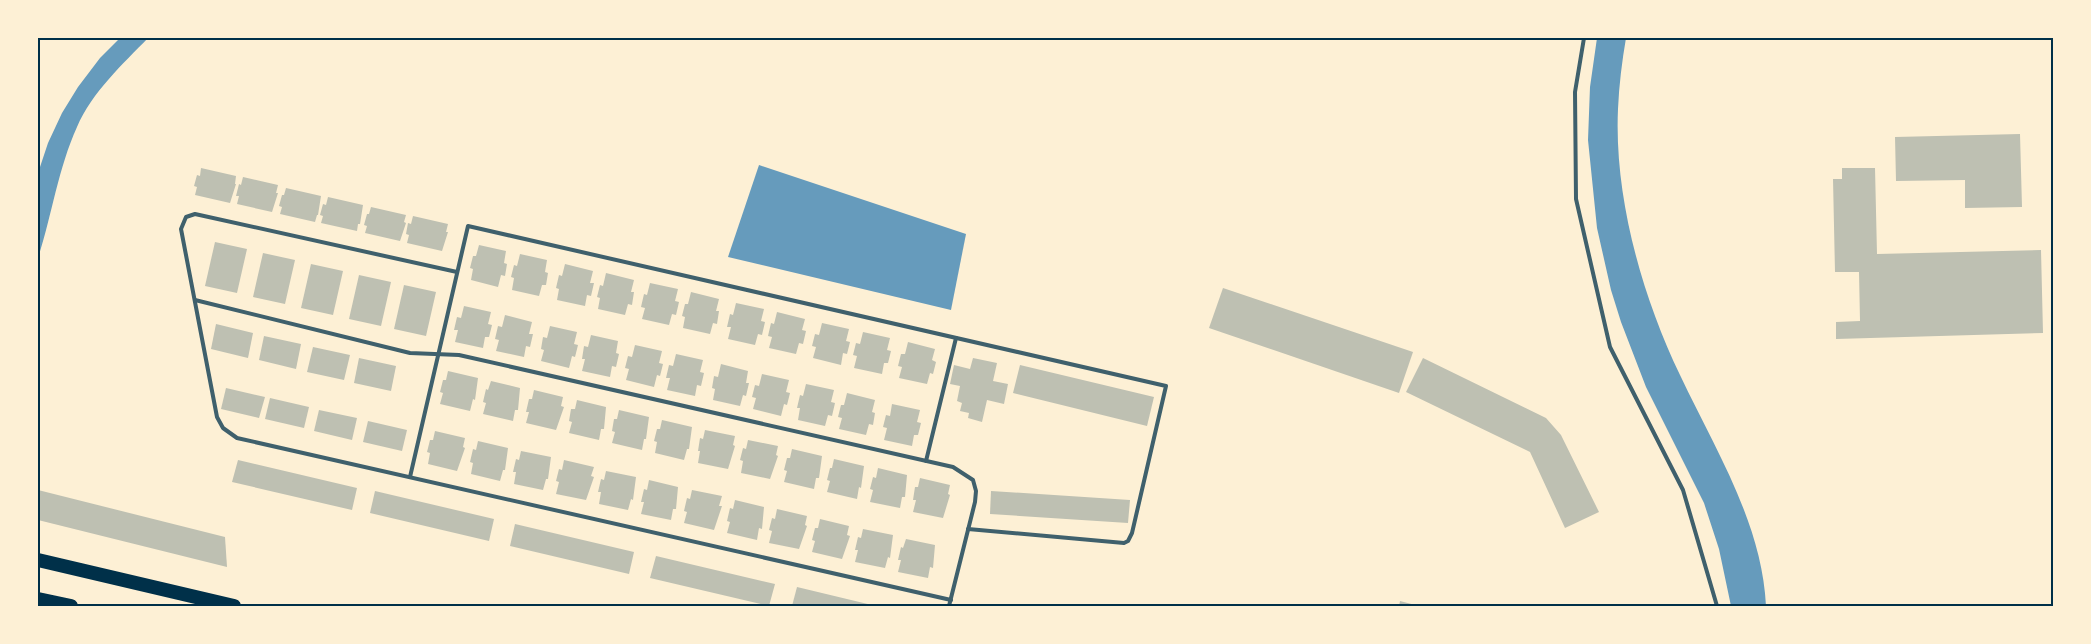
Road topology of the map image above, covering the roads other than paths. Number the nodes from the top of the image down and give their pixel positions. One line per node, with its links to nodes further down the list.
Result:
1 (1584, 38): 15 (lane)
2 (457, 272): 3 (lane); 4 (lane); 5 (lane)
3 (195, 300): 5 (lane); 7 (lane)
4 (956, 338): 6 (lane); 8 (lane)
5 (438, 355): 6 (lane); 7 (lane)
6 (926, 461): 8 (lane)
7 (410, 477): 11 (lane)
8 (968, 529): 11 (lane)
9 (38, 560): 13 (highway)
10 (38, 599): 12 (highway)
11 (951, 600): 14 (lane)
12 (71, 606)
13 (234, 606)
14 (949, 606)
15 (1717, 606)

